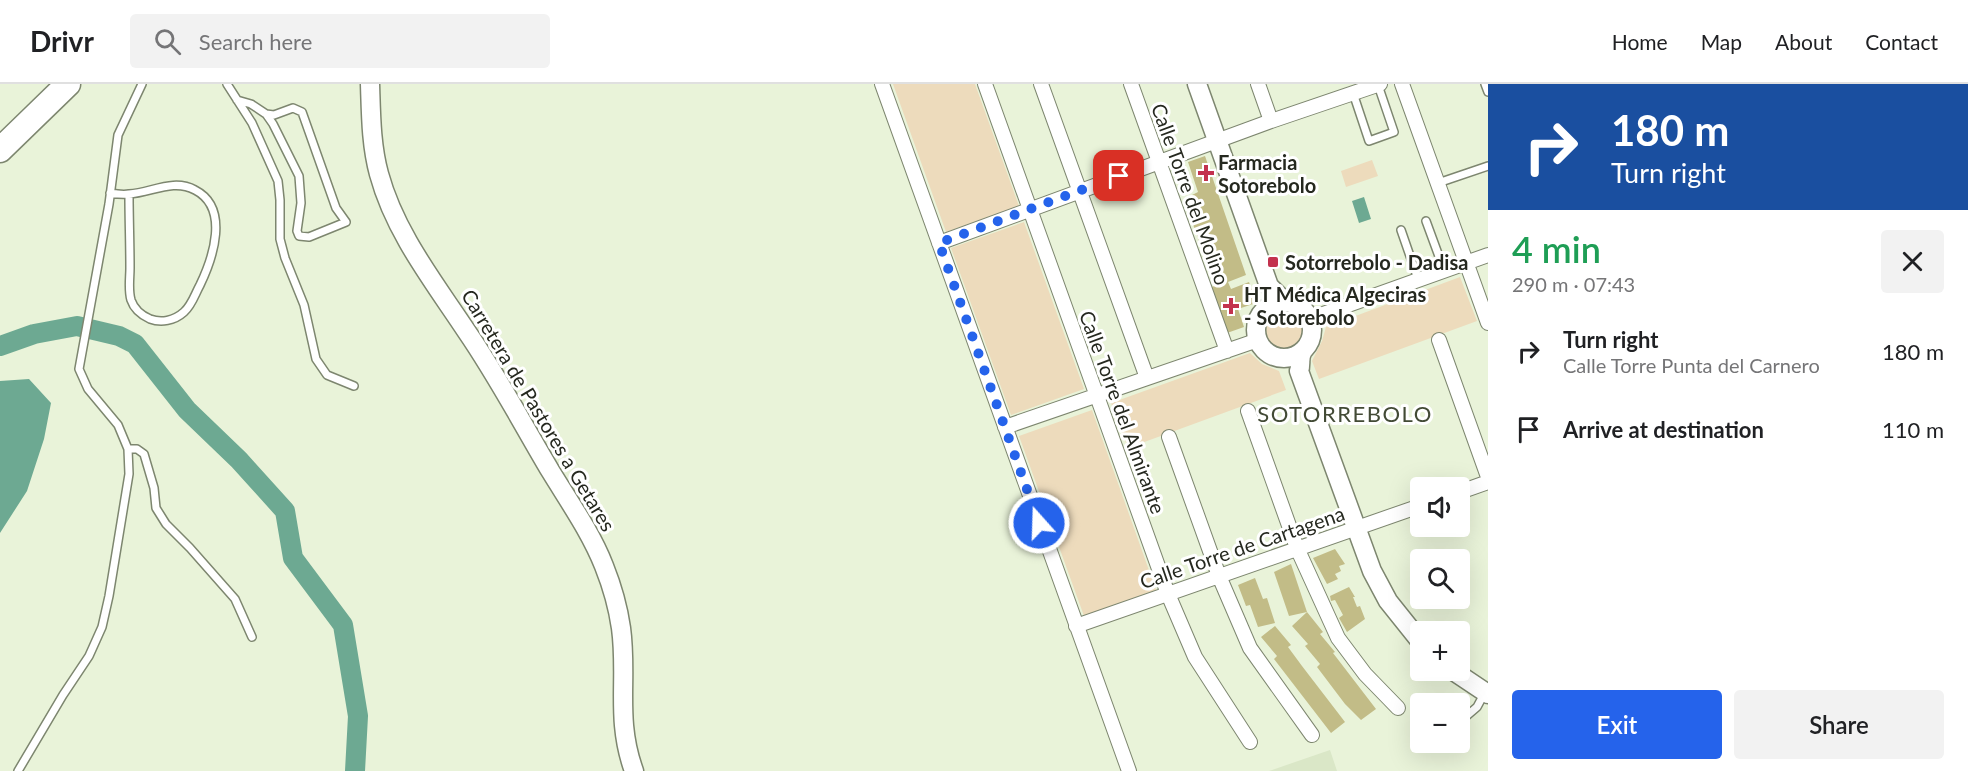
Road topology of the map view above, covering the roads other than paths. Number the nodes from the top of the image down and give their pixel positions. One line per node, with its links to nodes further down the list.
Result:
1 (54, 84): 20 (highway)
2 (68, 84): 22 (highway)
3 (142, 84): 27 (lane)
4 (227, 84): 17 (lane)
5 (370, 84): 73 (street, Carretera de Pastores a Getares)
6 (882, 84): 32 (street)
7 (985, 84): 29 (street, Calle Torre del Almirante)
8 (1041, 84): 26 (street)
9 (1131, 84): 23 (street, Calle Torre del Molino)
10 (1197, 84): 21 (street)
11 (1258, 84): 19 (street)
12 (1379, 84): 15 (street); 15 (lane)
13 (1402, 84): 25 (street)
14 (1485, 84): 16 (lane)
15 (1351, 88): 19 (street)
16 (1488, 92)
17 (237, 100): 18 (lane); 49 (lane)
18 (266, 114): 18 (lane)
19 (1271, 121): 21 (street)
20 (0, 138)
21 (1217, 141): 23 (street); 37 (street)
22 (0, 150)
23 (1159, 162): 26 (street); 44 (street, Calle Torre del Molino)
24 (1488, 166): 25 (lane)
25 (1438, 183): 34 (street)
26 (1080, 191): 29 (street); 48 (street)
27 (110, 193): 28 (lane); 54 (lane)
28 (129, 195): 28 (lane)
29 (1029, 209): 32 (street); 50 (street, Calle Torre del Almirante)
30 (1426, 221): 35 (lane)
31 (1401, 230): 36 (lane)
32 (939, 243): 52 (street)
33 (1488, 255): 34 (street)
34 (1466, 262): 35 (street); 41 (street)
35 (1444, 270): 36 (street)
36 (1418, 279): 40 (street)
37 (1269, 286): 38 (street); 39 (street)
38 (1290, 303): 39 (street); 40 (street)
39 (1265, 310): 42 (street)
40 (1309, 319): 45 (street)
41 (1488, 323)
42 (1258, 340): 44 (street); 46 (street)
43 (1438, 340): 55 (street)
44 (1227, 351): 48 (street)
45 (1303, 351): 46 (street); 47 (street)
46 (1284, 358): 47 (street)
47 (1299, 371): 59 (street)
48 (1147, 378): 50 (street)
49 (354, 386)
50 (1096, 396): 52 (street); 62 (street, Calle Torre del Almirante)
51 (1248, 411): 60 (street)
52 (1005, 427): 63 (street)
53 (1169, 437): 61 (street)
54 (128, 449): 65 (lane); 72 (lane)
55 (1488, 477)
56 (1488, 482): 57 (street)
57 (1470, 488)
58 (1410, 509): 59 (street, Calle Torre de Cartagena)
59 (1356, 528): 60 (street, Calle Torre de Cartagena); 64 (street)
60 (1297, 549): 61 (street, Calle Torre de Cartagena); 68 (street)
61 (1219, 576): 62 (street, Calle Torre de Cartagena); 70 (street)
62 (1168, 594): 63 (street, Calle Torre de Cartagena); 71 (street, Calle Torre del Almirante)
63 (1076, 626): 74 (street)
64 (1410, 628)
65 (252, 637)
66 (1469, 681): 67 (street)
67 (1487, 693): 69 (lane)
68 (1398, 708)
69 (1470, 713)
70 (1312, 735)
71 (1250, 742)
72 (18, 771)
73 (634, 771)
74 (1129, 771)

